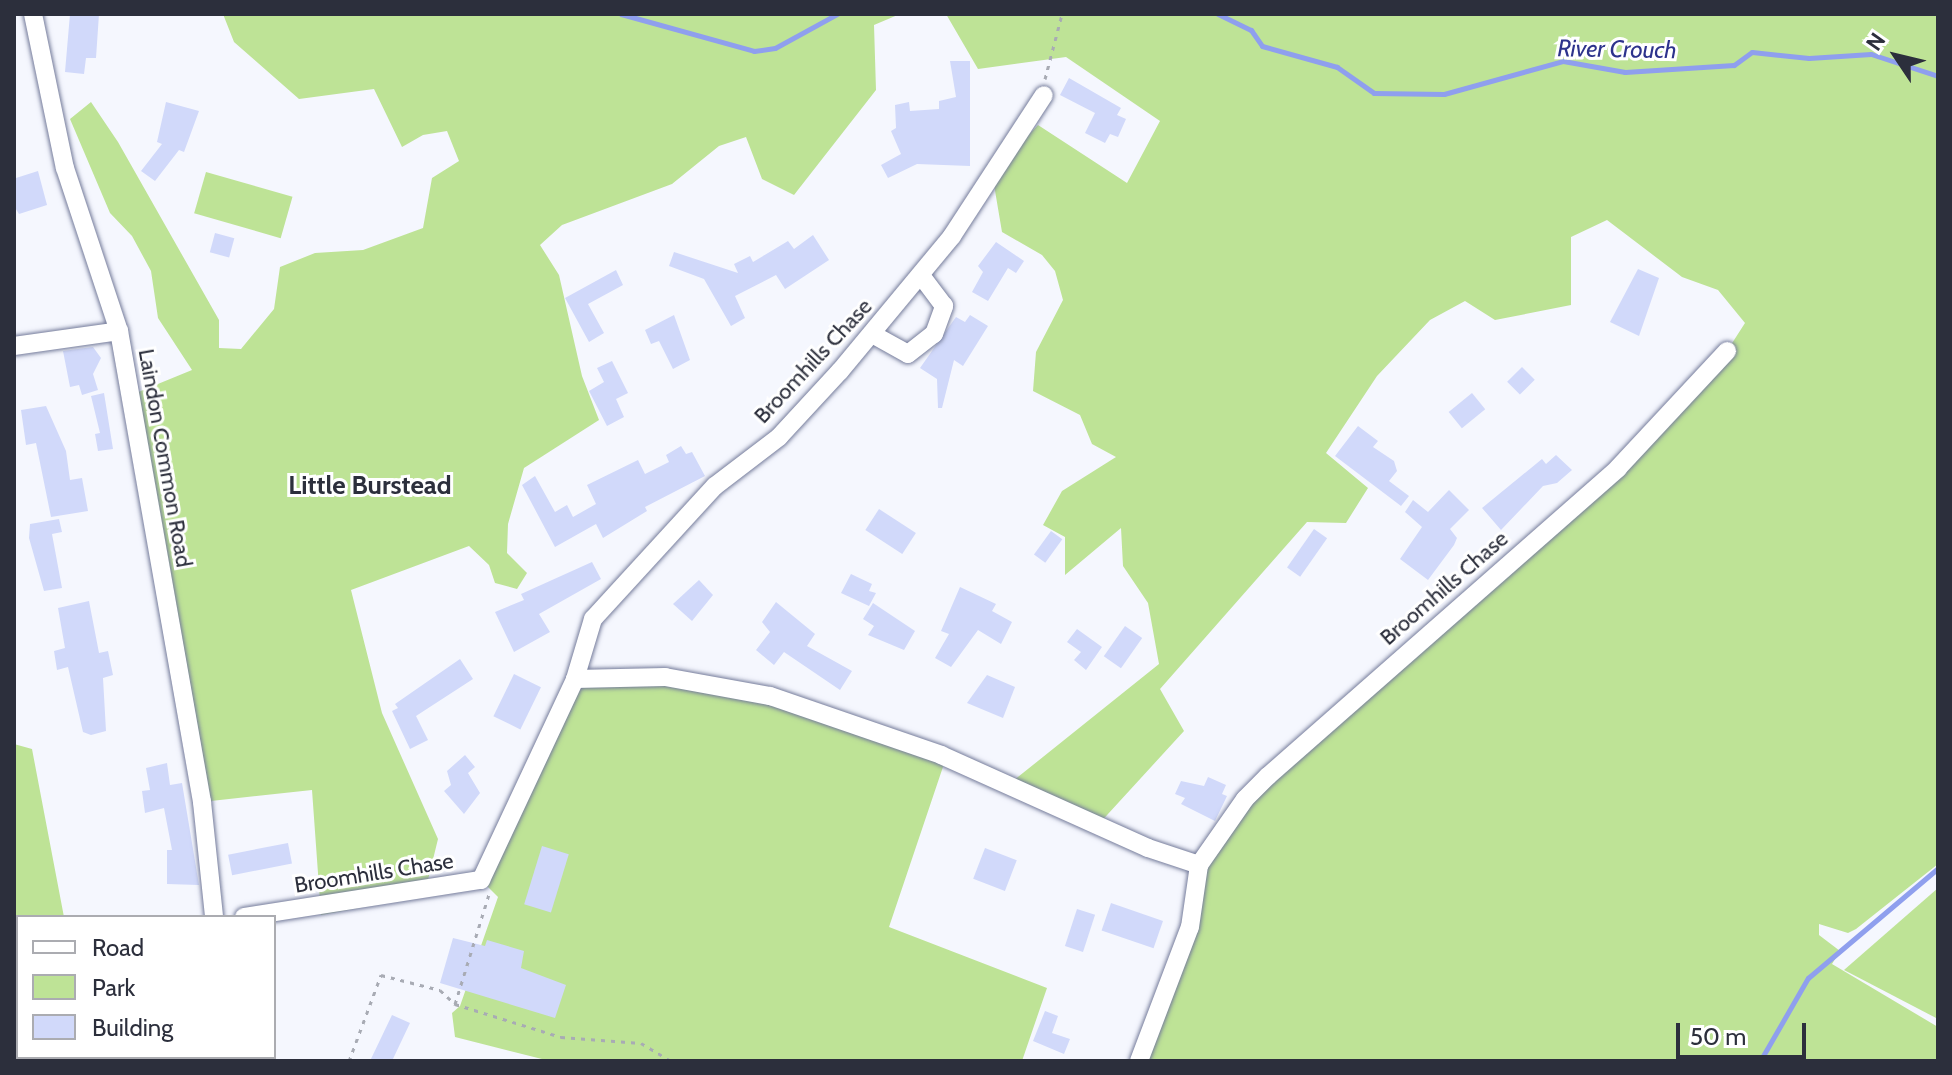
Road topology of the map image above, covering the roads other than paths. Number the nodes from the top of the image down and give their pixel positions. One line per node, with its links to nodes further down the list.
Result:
1 (33, 14): 4 (street, Laindon Common Road)
2 (1044, 95): 3 (street, Broomhills Chase)
3 (921, 276): 5 (street, Broomhills Chase); 5 (street)
4 (119, 331): 6 (street); 10 (street, Laindon Common Road)
5 (872, 334): 8 (street, Broomhills Chase)
6 (14, 346)
7 (1727, 351): 9 (street, Broomhills Chase)
8 (575, 679): 9 (street); 11 (street, Broomhills Chase)
9 (1199, 865): 12 (street, Broomhills Chase)
10 (214, 915)
11 (257, 915)
12 (1139, 1061)

